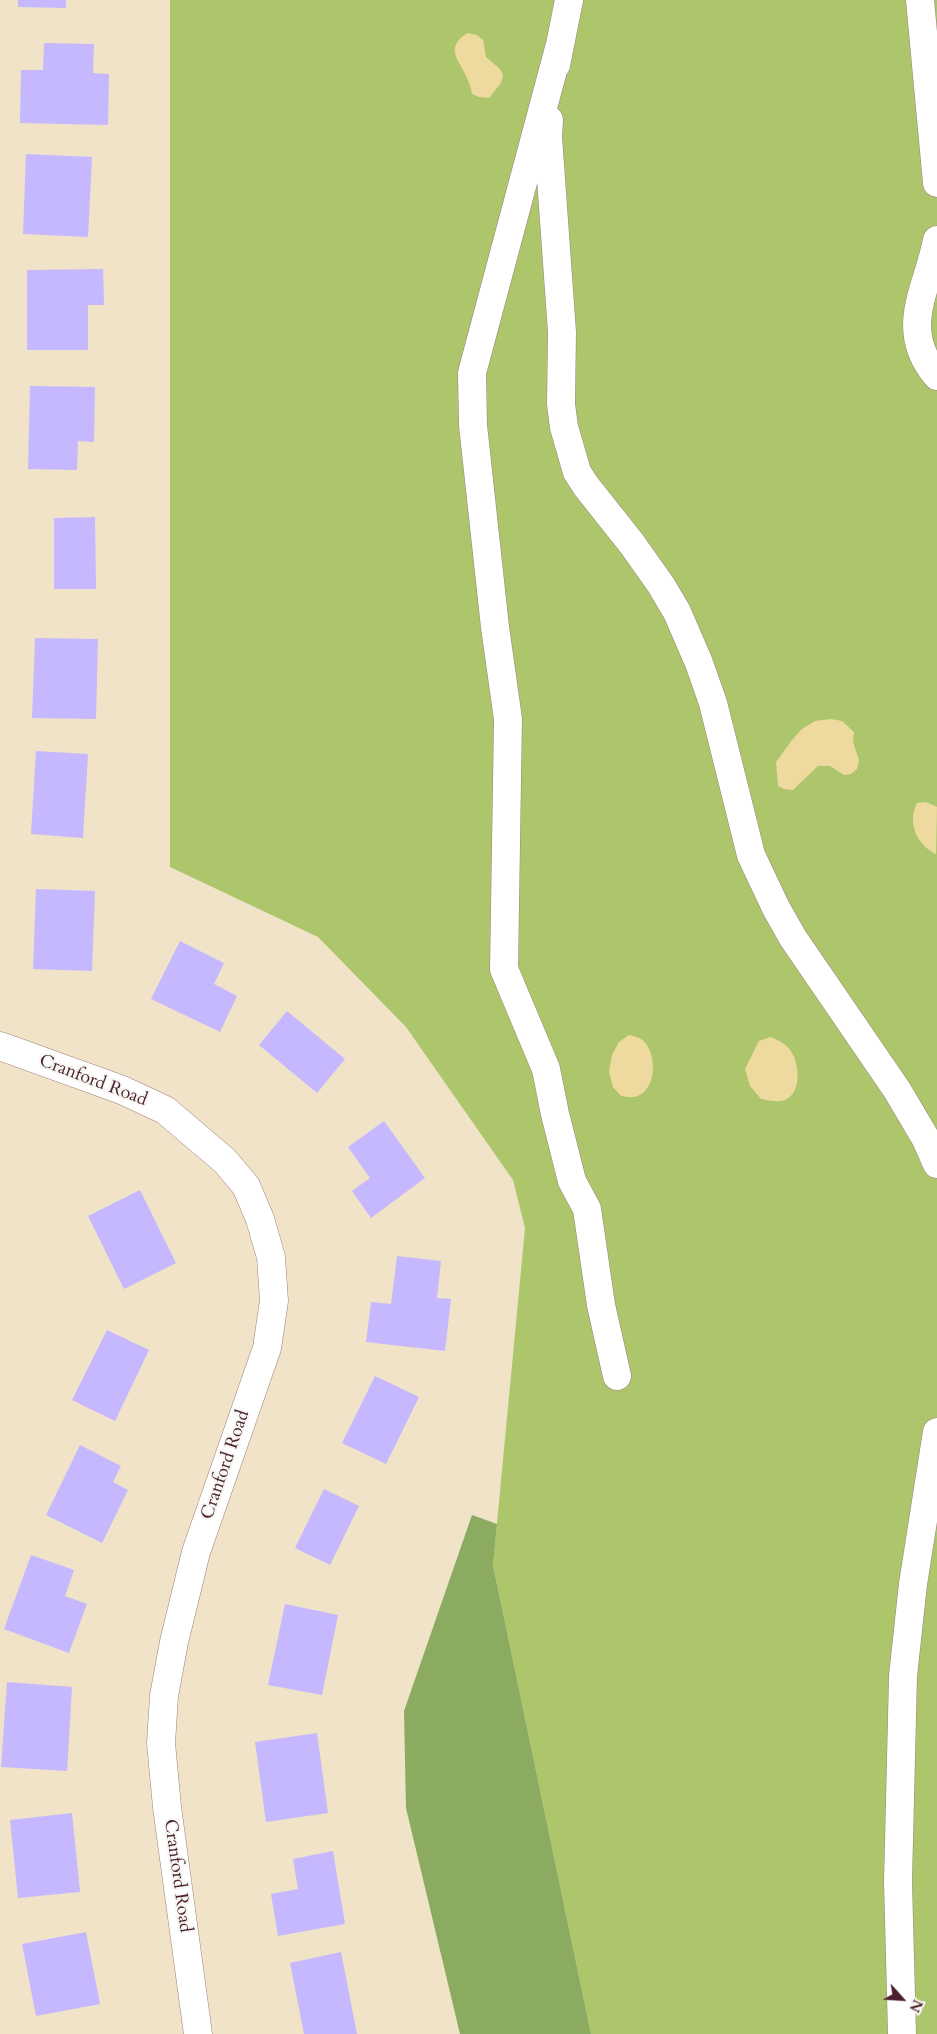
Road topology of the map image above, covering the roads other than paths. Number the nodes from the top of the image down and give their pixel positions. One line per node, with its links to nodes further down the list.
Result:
1 (570, 0): 3 (street)
2 (920, 0): 4 (street)
3 (559, 48): 8 (street); 9 (street)
4 (937, 183)
5 (937, 240): 6 (street)
6 (937, 376)
7 (0, 1046): 11 (street, Cranford Road)
8 (937, 1164)
9 (617, 1376)
10 (937, 1432): 12 (street)
11 (198, 2034)
12 (902, 2034)

